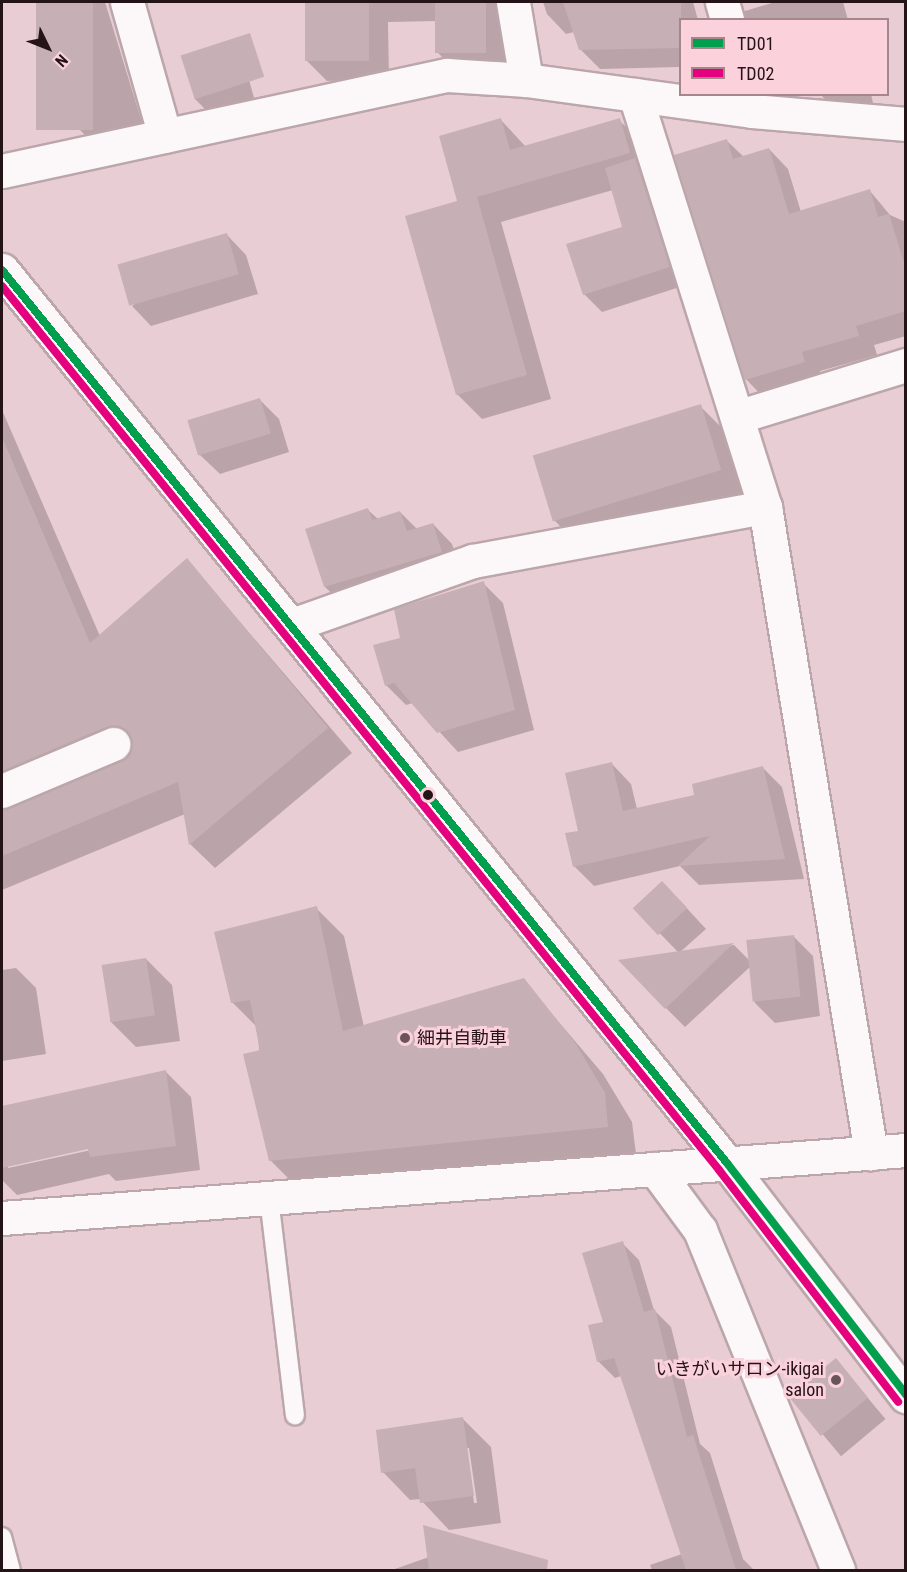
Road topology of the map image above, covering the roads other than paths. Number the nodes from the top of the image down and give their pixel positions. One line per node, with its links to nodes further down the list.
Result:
1 (127, 2): 9 (street)
2 (513, 2): 5 (street)
3 (723, 2): 4 (street)
4 (727, 18)
5 (526, 80): 6 (street); 9 (street)
6 (635, 95): 7 (street); 13 (street)
7 (750, 103): 8 (street)
8 (906, 124)
9 (165, 136): 10 (street)
10 (2, 171)
11 (2, 270): 15 (street)
12 (906, 365): 13 (street)
13 (737, 417): 14 (street)
14 (765, 507): 15 (street); 19 (street)
15 (291, 625): 20 (street)
16 (113, 744): 17 (street)
17 (2, 791)
18 (906, 1150): 19 (street)
19 (871, 1153): 20 (street)
20 (727, 1163): 21 (street); 24 (street)
21 (655, 1169): 22 (street); 28 (street)
22 (269, 1198): 23 (street); 25 (lane)
23 (2, 1218)
24 (906, 1396)
25 (296, 1415)
26 (2, 1537): 27 (lane)
27 (11, 1570)
28 (838, 1570)

